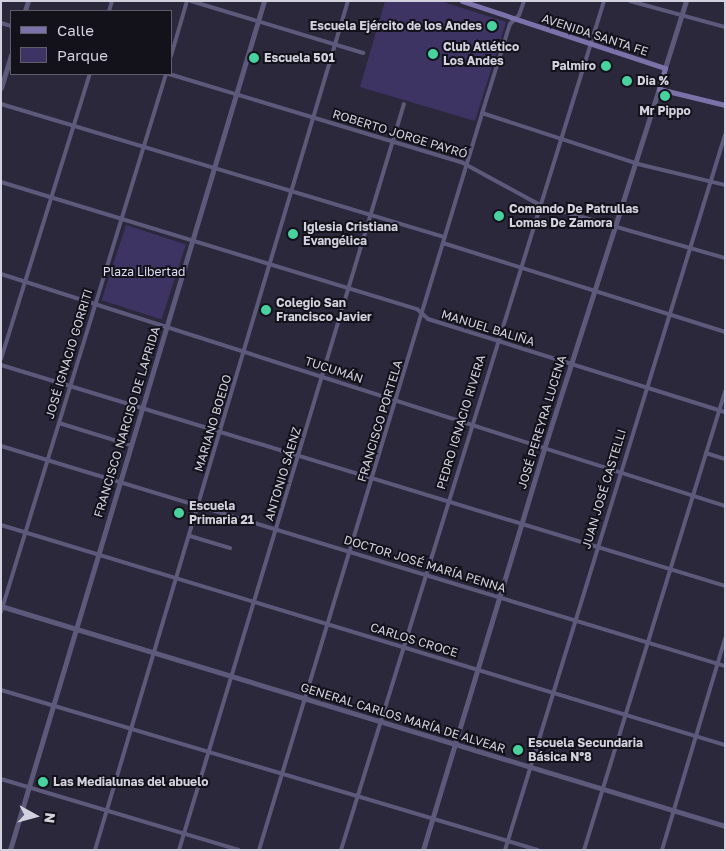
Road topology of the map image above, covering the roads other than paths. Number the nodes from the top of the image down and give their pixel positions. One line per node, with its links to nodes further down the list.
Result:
1 (187, 1): 16 (street)
2 (191, 1): 12 (street)
3 (264, 1): 12 (street, FRANCISCO NARCISO DE LAPRIDA)
4 (348, 1): 15 (street, MARIANO BOEDO)
5 (462, 1): 11 (main road, AVENIDA SANTA FE)
6 (524, 1): 11 (street, FRANCISCO PORTELA)
7 (604, 1): 14 (street, PEDRO IGNACIO RIVERA)
8 (630, 1): 10 (street)
9 (686, 1): 10 (street, JOSÉ PEREYRA LUCENA)
10 (681, 18): 13 (street); 19 (street, JOSÉ PEREYRA LUCENA)
11 (514, 19): 14 (main road, AVENIDA SANTA FE); 29 (street, FRANCISCO PORTELA)
12 (258, 22): 15 (street); 25 (street, FRANCISCO NARCISO DE LAPRIDA)
13 (725, 27)
14 (591, 44): 19 (main road, AVENIDA SANTA FE); 33 (street, PEDRO IGNACIO RIVERA)
15 (335, 45): 17 (street); 30 (street, MARIANO BOEDO)
16 (172, 53)
17 (363, 54)
18 (10, 58): 23 (street)
19 (665, 68): 24 (main road, JOSÉ PEREYRA LUCENA)
20 (90, 75): 31 (street)
21 (168, 75): 35 (street, JOSÉ IGNACIO GORRITI)
22 (171, 75): 25 (street, ROBERTO JORGE PAYRÓ)
23 (1, 88)
24 (659, 89): 28 (main road); 36 (street, JOSÉ PEREYRA LUCENA)
25 (237, 94): 30 (street, ROBERTO JORGE PAYRÓ); 38 (street, FRANCISCO NARCISO DE LAPRIDA)
26 (1, 104): 31 (street)
27 (404, 104): 34 (street, ANTONIO SÁENZ)
28 (725, 104)
29 (482, 113): 33 (street); 37 (street, FRANCISCO PORTELA)
30 (314, 118): 34 (street, ROBERTO JORGE PAYRÓ); 42 (street, MARIANO BOEDO)
31 (74, 125): 35 (street); 43 (street)
32 (725, 135): 39 (street, JUAN JOSÉ CASTELLI)
33 (562, 139): 36 (street); 44 (street, PEDRO IGNACIO RIVERA)
34 (392, 142): 37 (street, ROBERTO JORGE PAYRÓ); 45 (street, ANTONIO SÁENZ)
35 (144, 146): 38 (street); 46 (street, JOSÉ IGNACIO GORRITI)
36 (635, 163): 39 (street); 47 (street, JOSÉ PEREYRA LUCENA)
37 (466, 165): 44 (street, ROBERTO JORGE PAYRÓ); 48 (street, FRANCISCO PORTELA)
38 (215, 167): 42 (street); 49 (street, FRANCISCO NARCISO DE LAPRIDA)
39 (710, 181): 41 (street); 51 (street, JUAN JOSÉ CASTELLI)
40 (1, 182): 43 (street, MANUEL BALIÑA)
41 (725, 184)
42 (292, 190): 45 (street); 53 (street, MARIANO BOEDO)
43 (51, 197): 46 (street, MANUEL BALIÑA); 56 (street)
44 (540, 205): 47 (street, ROBERTO JORGE PAYRÓ); 54 (street, PEDRO IGNACIO RIVERA)
45 (371, 215): 48 (street); 57 (street, ANTONIO SÁENZ)
46 (121, 218): 49 (street, MANUEL BALIÑA); 59 (street, JOSÉ IGNACIO GORRITI)
47 (613, 228): 51 (street, ROBERTO JORGE PAYRÓ); 58 (street, JOSÉ PEREYRA LUCENA)
48 (445, 237): 50 (street, FRANCISCO PORTELA)
49 (192, 240): 53 (street, MANUEL BALIÑA); 62 (street, FRANCISCO NARCISO DE LAPRIDA)
50 (443, 243): 54 (street); 61 (street, FRANCISCO PORTELA)
51 (689, 248): 52 (street, ROBERTO JORGE PAYRÓ); 60 (street, JUAN JOSÉ CASTELLI)
52 (725, 258)
53 (271, 264): 57 (street, MANUEL BALIÑA); 65 (street, MARIANO BOEDO)
54 (520, 267): 58 (street); 64 (street, PEDRO IGNACIO RIVERA)
55 (1, 274): 56 (street, TUCUMÁN)
56 (25, 282): 59 (street, TUCUMÁN); 66 (street)
57 (348, 288): 61 (street, MANUEL BALIÑA); 69 (street, ANTONIO SÁENZ)
58 (593, 291): 60 (street); 67 (street, JOSÉ PEREYRA LUCENA)
59 (95, 303): 62 (street, TUCUMÁN); 70 (street, JOSÉ IGNACIO GORRITI)
60 (667, 314): 63 (street); 71 (street, JUAN JOSÉ CASTELLI)
61 (422, 315): 64 (street, MANUEL BALIÑA); 73 (street, FRANCISCO PORTELA)
62 (166, 326): 65 (street, TUCUMÁN); 74 (street, FRANCISCO NARCISO DE LAPRIDA)
63 (725, 332)
64 (497, 342): 67 (street, MANUEL BALIÑA); 78 (street, PEDRO IGNACIO RIVERA)
65 (245, 352): 69 (street, TUCUMÁN); 79 (street, MARIANO BOEDO)
66 (1, 359)
67 (571, 364): 71 (street, MANUEL BALIÑA); 82 (street, JOSÉ PEREYRA LUCENA)
68 (1, 365): 70 (street)
69 (323, 377): 73 (street, TUCUMÁN); 84 (street, ANTONIO SÁENZ)
70 (70, 387): 74 (street); 77 (street, JOSÉ IGNACIO GORRITI)
71 (645, 387): 75 (street, MANUEL BALIÑA); 87 (street, JUAN JOSÉ CASTELLI)
72 (725, 391): 75 (street)
73 (396, 400): 78 (street, TUCUMÁN); 88 (street, FRANCISCO PORTELA)
74 (141, 409): 79 (street); 80 (street, FRANCISCO NARCISO DE LAPRIDA)
75 (719, 410): 76 (street, MANUEL BALIÑA); 83 (street)
76 (725, 412)
77 (58, 423): 80 (street); 86 (street, JOSÉ IGNACIO GORRITI)
78 (471, 424): 82 (street, TUCUMÁN); 91 (street, PEDRO IGNACIO RIVERA)
79 (221, 433): 84 (street); 92 (street, MARIANO BOEDO)
80 (130, 445): 89 (street, FRANCISCO NARCISO DE LAPRIDA)
81 (1, 446): 86 (street, DOCTOR JOSÉ MARÍA PENNA)
82 (544, 449): 87 (street, TUCUMÁN); 95 (street, JOSÉ PEREYRA LUCENA)
83 (706, 453): 85 (street); 90 (street)
84 (298, 457): 88 (street); 96 (street, ANTONIO SÁENZ)
85 (725, 458)
86 (47, 460): 89 (street, DOCTOR JOSÉ MARÍA PENNA); 97 (street, JOSÉ IGNACIO GORRITI)
87 (619, 472): 90 (street, TUCUMÁN); 99 (street, JUAN JOSÉ CASTELLI)
88 (372, 480): 91 (street); 101 (street, FRANCISCO PORTELA)
89 (119, 482): 92 (street, DOCTOR JOSÉ MARÍA PENNA); 102 (street, FRANCISCO NARCISO DE LAPRIDA)
90 (692, 496): 93 (street, TUCUMÁN); 103 (street)
91 (446, 502): 95 (street); 104 (street, PEDRO IGNACIO RIVERA)
92 (199, 506): 96 (street, DOCTOR JOSÉ MARÍA PENNA); 98 (street, MARIANO BOEDO)
93 (725, 506)
94 (1, 525): 97 (street, CARLOS CROCE)
95 (521, 525): 99 (street); 107 (street, JOSÉ PEREYRA LUCENA)
96 (276, 530): 101 (street, DOCTOR JOSÉ MARÍA PENNA); 108 (street, ANTONIO SÁENZ)
97 (25, 532): 102 (street, CARLOS CROCE); 109 (street, JOSÉ IGNACIO GORRITI)
98 (190, 536): 100 (street); 105 (street, MARIANO BOEDO)
99 (596, 547): 103 (street); 111 (street, JUAN JOSÉ CASTELLI)
100 (230, 548)
101 (351, 552): 104 (street, DOCTOR JOSÉ MARÍA PENNA); 112 (street, FRANCISCO PORTELA)
102 (97, 554): 105 (street, CARLOS CROCE); 113 (street, FRANCISCO NARCISO DE LAPRIDA)
103 (670, 569): 106 (street); 115 (street)
104 (425, 575): 107 (street, DOCTOR JOSÉ MARÍA PENNA); 116 (street, PEDRO IGNACIO RIVERA)
105 (177, 578): 108 (street, CARLOS CROCE); 117 (street, MARIANO BOEDO)
106 (725, 586)
107 (499, 598): 111 (street, DOCTOR JOSÉ MARÍA PENNA); 120 (street, JOSÉ PEREYRA LUCENA)
108 (254, 602): 112 (street, CARLOS CROCE); 121 (street, ANTONIO SÁENZ)
109 (2, 606): 110 (street, JOSÉ IGNACIO GORRITI); 113 (street, GENERAL CARLOS MARÍA DE ALVEAR)
110 (1, 612)
111 (574, 620): 115 (street, DOCTOR JOSÉ MARÍA PENNA); 123 (street, JUAN JOSÉ CASTELLI)
112 (328, 624): 116 (street, CARLOS CROCE); 124 (street, FRANCISCO PORTELA)
113 (75, 628): 117 (street, GENERAL CARLOS MARÍA DE ALVEAR); 125 (street, FRANCISCO NARCISO DE LAPRIDA)
114 (725, 638): 118 (street)
115 (648, 643): 118 (street, DOCTOR JOSÉ MARÍA PENNA); 126 (street)
116 (402, 647): 120 (street, CARLOS CROCE); 127 (street, PEDRO IGNACIO RIVERA)
117 (154, 652): 121 (street, GENERAL CARLOS MARÍA DE ALVEAR); 128 (street, MARIANO BOEDO)
118 (717, 664): 119 (street, DOCTOR JOSÉ MARÍA PENNA); 129 (street)
119 (725, 666)
120 (477, 670): 123 (street, CARLOS CROCE); 130 (street, JOSÉ PEREYRA LUCENA)
121 (232, 676): 124 (street, GENERAL CARLOS MARÍA DE ALVEAR); 132 (street, ANTONIO SÁENZ)
122 (1, 690): 125 (street)
123 (552, 692): 126 (street, CARLOS CROCE); 133 (street, JUAN JOSÉ CASTELLI)
124 (305, 698): 127 (street, GENERAL CARLOS MARÍA DE ALVEAR); 134 (street, FRANCISCO PORTELA)
125 (52, 705): 128 (street); 136 (street, FRANCISCO NARCISO DE LAPRIDA)
126 (626, 714): 129 (street, CARLOS CROCE); 137 (street)
127 (379, 722): 130 (street, GENERAL CARLOS MARÍA DE ALVEAR); 138 (street, PEDRO IGNACIO RIVERA)
128 (132, 728): 132 (street); 140 (street, MARIANO BOEDO)
129 (696, 736): 131 (street, CARLOS CROCE); 139 (street)
130 (454, 744): 133 (street, GENERAL CARLOS MARÍA DE ALVEAR); 141 (street, JOSÉ PEREYRA LUCENA)
131 (725, 745)
132 (209, 751): 134 (street); 143 (street, ANTONIO SÁENZ)
133 (530, 767): 137 (street, GENERAL CARLOS MARÍA DE ALVEAR); 144 (street, JUAN JOSÉ CASTELLI)
134 (282, 773): 138 (street); 149 (street, FRANCISCO PORTELA)
135 (1, 779): 136 (street)
136 (28, 787): 140 (street); 145 (street, FRANCISCO NARCISO DE LAPRIDA)
137 (603, 789): 139 (street, GENERAL CARLOS MARÍA DE ALVEAR); 154 (street)
138 (357, 796): 141 (street); 150 (street, PEDRO IGNACIO RIVERA)
139 (673, 810): 142 (street, GENERAL CARLOS MARÍA DE ALVEAR); 155 (street)
140 (107, 811): 143 (street); 146 (street, MARIANO BOEDO)
141 (433, 818): 144 (street); 151 (street, JOSÉ PEREYRA LUCENA)
142 (725, 826)
143 (184, 833): 147 (street, ANTONIO SÁENZ); 148 (street)
144 (508, 840): 152 (street, JUAN JOSÉ CASTELLI); 153 (street)
145 (10, 850)
146 (95, 850)
147 (179, 850)
148 (239, 850)
149 (259, 850)
150 (341, 850)
151 (423, 850)
152 (505, 850)
153 (538, 850)
154 (584, 850)
155 (662, 850)

